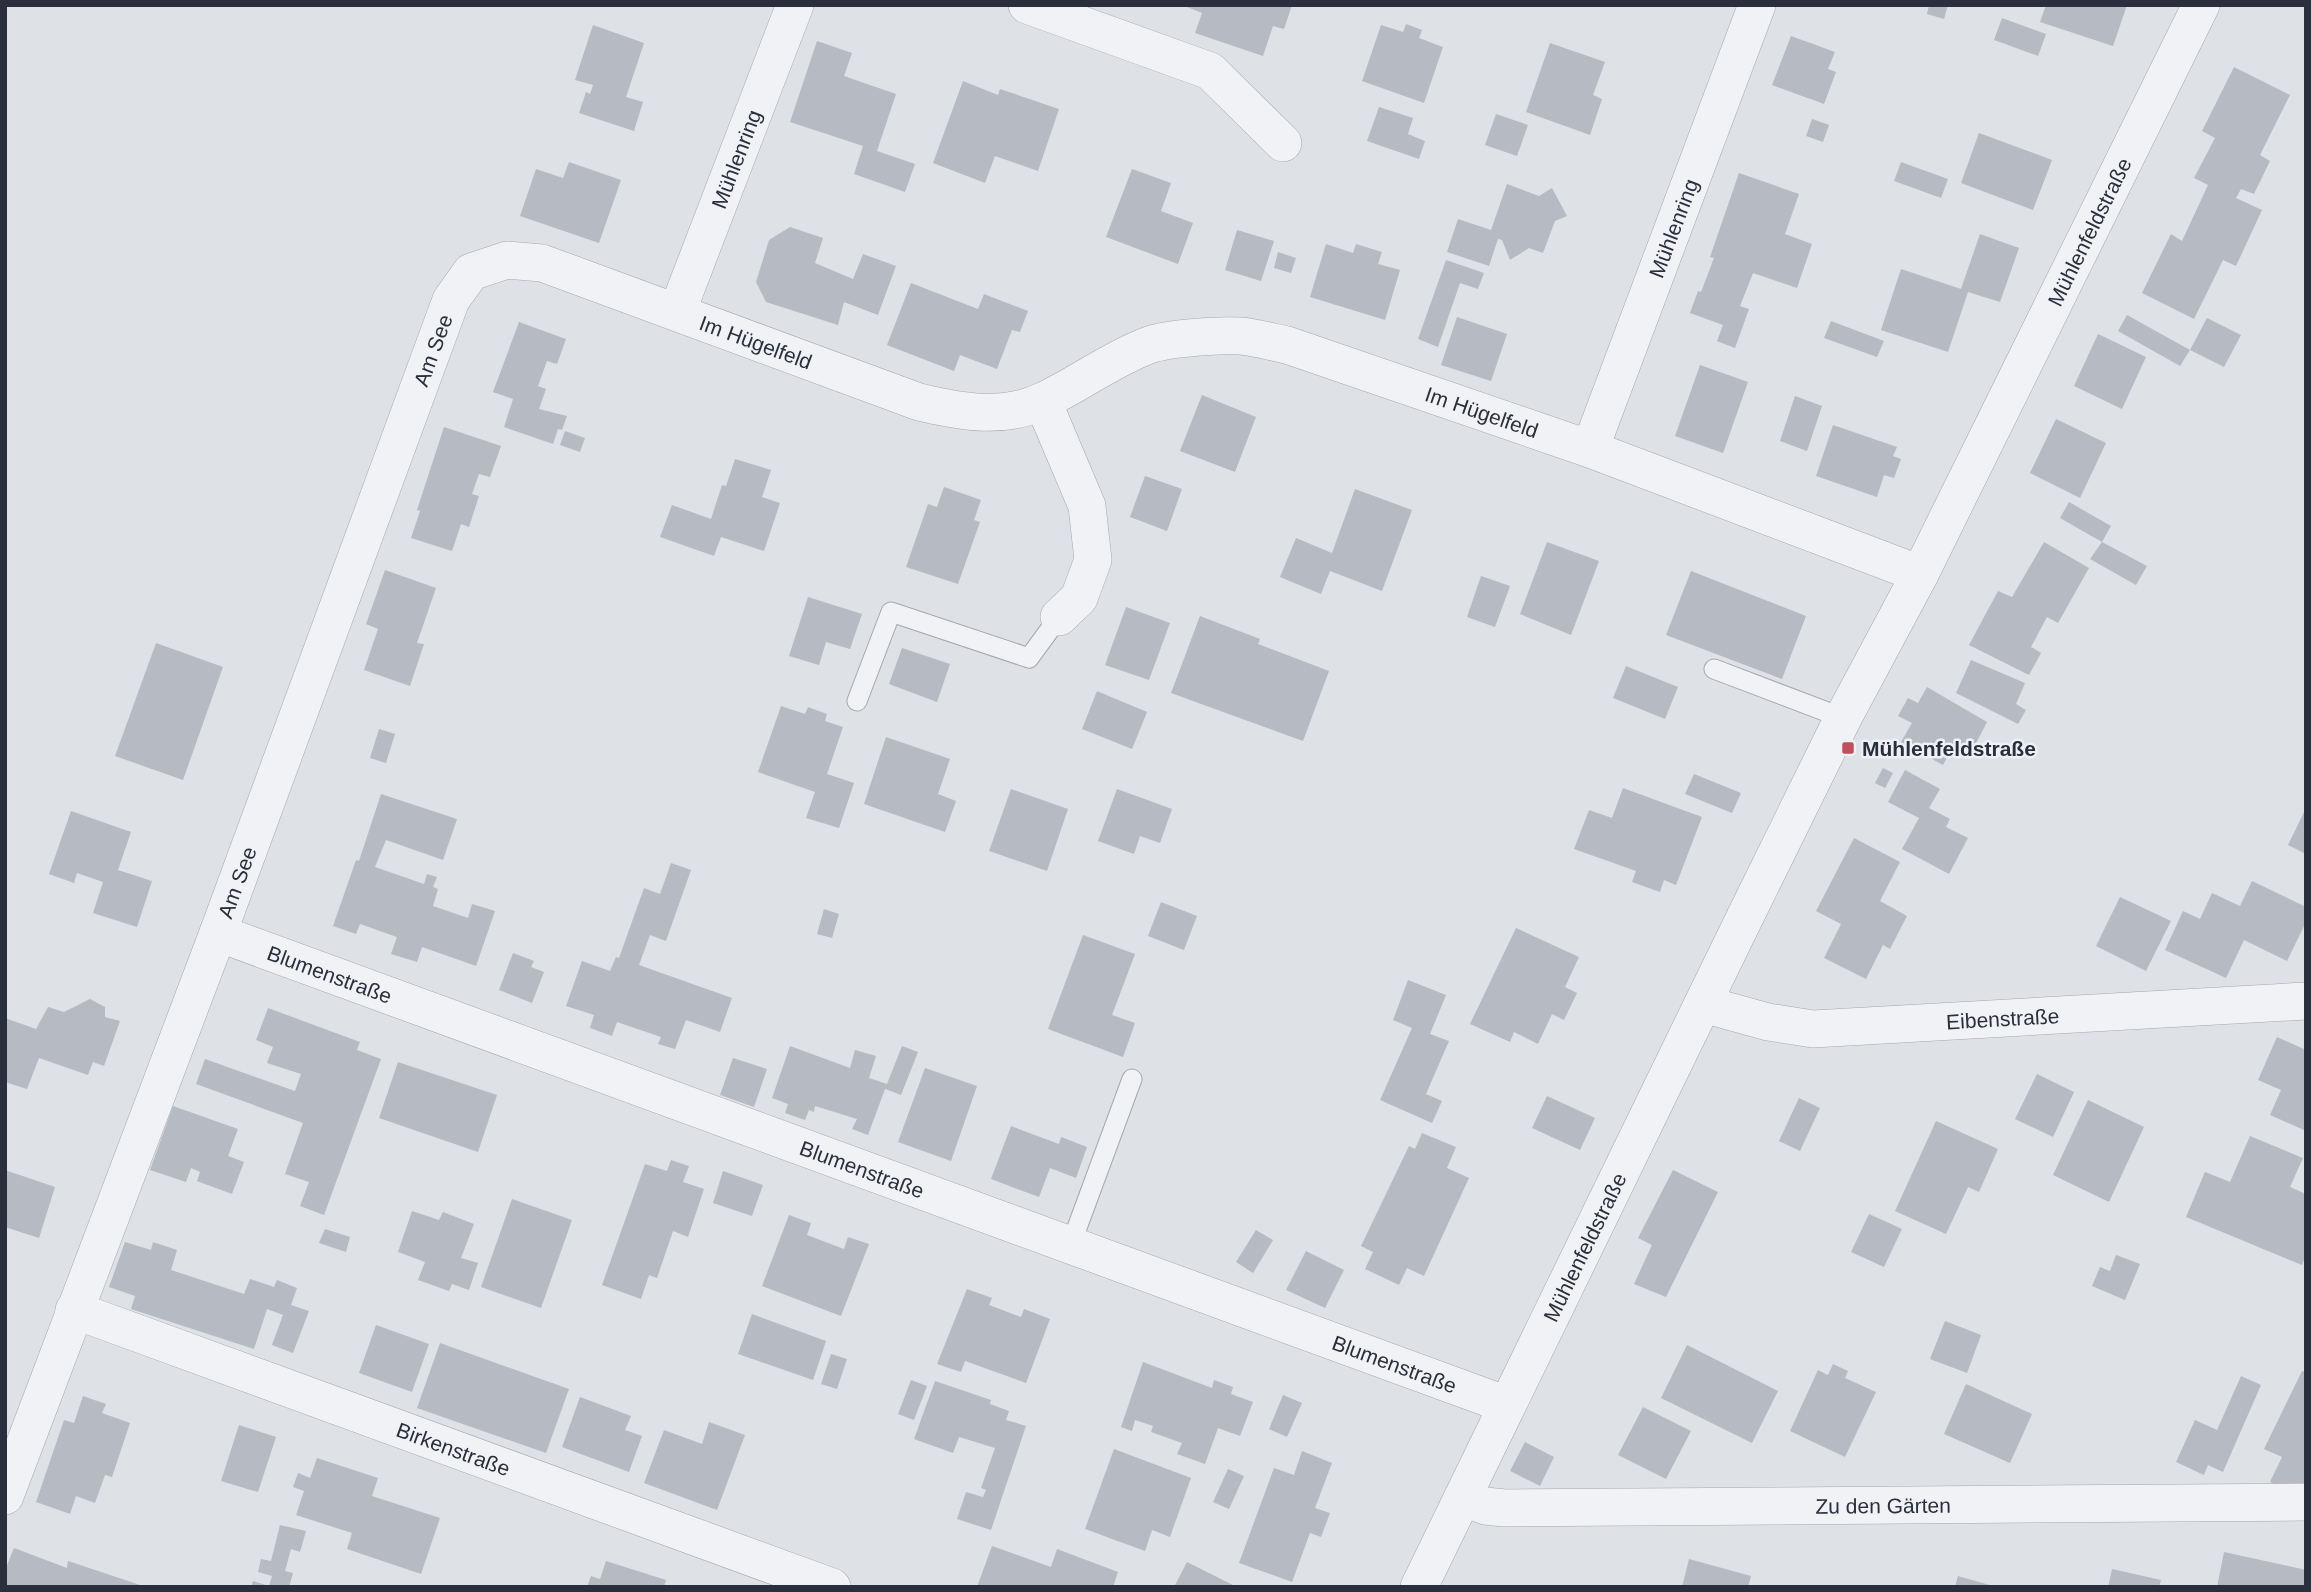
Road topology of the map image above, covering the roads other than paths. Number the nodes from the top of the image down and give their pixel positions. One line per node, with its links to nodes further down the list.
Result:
1 (795, 5): 7 (street, Mühlenring)
2 (1027, 5): 5 (street)
3 (1757, 5): 9 (street, Mühlenring)
4 (2201, 5): 10 (street, Mühlenfeldstraße)
5 (1283, 143)
6 (471, 272): 7 (street, Im Hügelfeld); 15 (street, Am See)
7 (677, 312): 8 (street, Im Hügelfeld)
8 (1043, 402): 9 (street, Im Hügelfeld); 11 (street)
9 (1590, 449): 10 (street, Im Hügelfeld)
10 (1920, 574): 14 (street, Mühlenfeldstraße)
11 (1059, 617): 13 (lane)
12 (1714, 669): 14 (lane)
13 (857, 701)
14 (1843, 718): 17 (street, Mühlenfeldstraße)
15 (218, 933): 19 (street, Blumenstraße); 20 (street, Am See)
16 (2306, 1001): 17 (street, Eibenstraße)
17 (1703, 1004): 21 (street, Mühlenfeldstraße)
18 (1132, 1079): 19 (lane)
19 (1071, 1244): 21 (street, Blumenstraße)
20 (75, 1310): 22 (street, Am See); 25 (street, Birkenstraße)
21 (1507, 1405): 23 (street, Mühlenfeldstraße)
22 (5, 1496)
23 (1463, 1497): 24 (street, Zu den Gärten); 26 (street, Mühlenfeldstraße)
24 (2306, 1502)
25 (832, 1587)
26 (1419, 1587)

